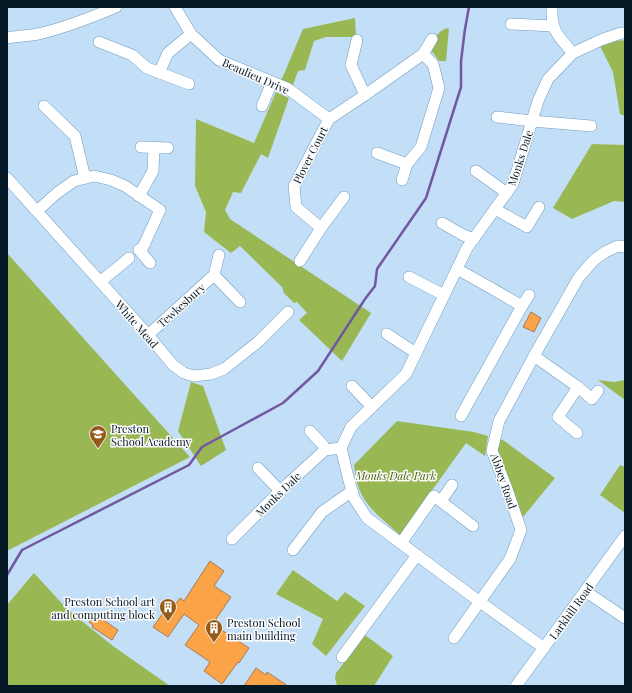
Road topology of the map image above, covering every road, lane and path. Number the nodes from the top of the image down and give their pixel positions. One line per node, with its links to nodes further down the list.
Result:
1 (116, 7): 8 (street)
2 (176, 7): 7 (street, Beaulieu Drive)
3 (552, 7): 5 (street)
4 (511, 24): 5 (street)
5 (554, 26): 12 (street)
6 (625, 33): 12 (street, Monks Dale)
7 (191, 34): 14 (street); 15 (street, Beaulieu Drive)
8 (7, 38)
9 (432, 39): 13 (street)
10 (357, 40): 17 (street)
11 (99, 42): 14 (street)
12 (573, 53): 22 (street, Monks Dale)
13 (423, 54): 17 (street); 28 (street)
14 (159, 73): 16 (street)
15 (272, 82): 19 (street); 21 (street, Beaulieu Drive)
16 (189, 84)
17 (365, 95): 21 (street)
18 (44, 106): 31 (street)
19 (262, 106)
20 (497, 117): 22 (street, Monks Dale)
21 (329, 119): 40 (street, Plover Court)
22 (532, 121): 23 (street, Monks Dale); 33 (street, Monks Dale)
23 (591, 126)
24 (141, 147): 25 (street)
25 (154, 148): 26 (street); 34 (street)
26 (168, 148)
27 (377, 153): 28 (street)
28 (407, 164): 32 (street)
29 (476, 171): 33 (street, Monks Dale)
30 (7, 178): 38 (street, White Mead)
31 (86, 178): 34 (street); 38 (street)
32 (402, 180)
33 (507, 193): 37 (street, Monks Dale)
34 (139, 196): 43 (street)
35 (344, 197): 40 (street)
36 (538, 207): 37 (street)
37 (495, 209): 41 (street, Monks Dale)
38 (37, 211): 50 (street, White Mead)
39 (442, 223): 41 (street)
40 (321, 228): 45 (street)
41 (474, 239): 47 (street, Monks Dale)
42 (625, 247): 59 (street, Abbey Road)
43 (134, 254): 46 (street); 50 (street)
44 (219, 255): 48 (street, Tewkesbury)
45 (300, 261)
46 (150, 263)
47 (457, 269): 51 (street, Monks Dale); 54 (street)
48 (214, 275): 53 (street, Tewkesbury); 57 (street, Tewkesbury)
49 (409, 277): 51 (street)
50 (100, 282): 57 (street, White Mead)
51 (444, 295): 58 (street, Monks Dale)
52 (529, 295): 54 (street)
53 (240, 302)
54 (522, 306): 64 (street)
55 (288, 312): 57 (street, White Mead)
56 (386, 334): 58 (street)
57 (148, 335)
58 (416, 354): 63 (street, Monks Dale)
59 (534, 356): 61 (street); 81 (street, Abbey Road)
60 (352, 386): 63 (street)
61 (578, 388): 62 (street); 66 (street)
62 (595, 395)
63 (372, 407): 67 (street, Monks Dale)
64 (461, 416)
65 (310, 431): 68 (street)
66 (577, 434)
67 (341, 448): 68 (street); 72 (street)
68 (325, 450): 71 (street, Monks Dale)
69 (258, 468): 71 (street)
70 (452, 485): 73 (street)
71 (280, 491): 76 (street, Monks Dale)
72 (352, 491): 77 (street); 78 (street)
73 (441, 501): 74 (street); 77 (street)
74 (473, 526)
75 (625, 536): 80 (street, Larkhill Road)
76 (232, 539)
77 (401, 543): 79 (street)
78 (293, 550)
79 (416, 555): 81 (street); 85 (street)
80 (585, 591): 82 (street); 84 (street, Larkhill Road)
81 (480, 602): 83 (street); 84 (street)
82 (625, 618)
83 (454, 638)
84 (544, 648): 86 (street, Larkhill Road)
85 (342, 657)
86 (516, 686)

